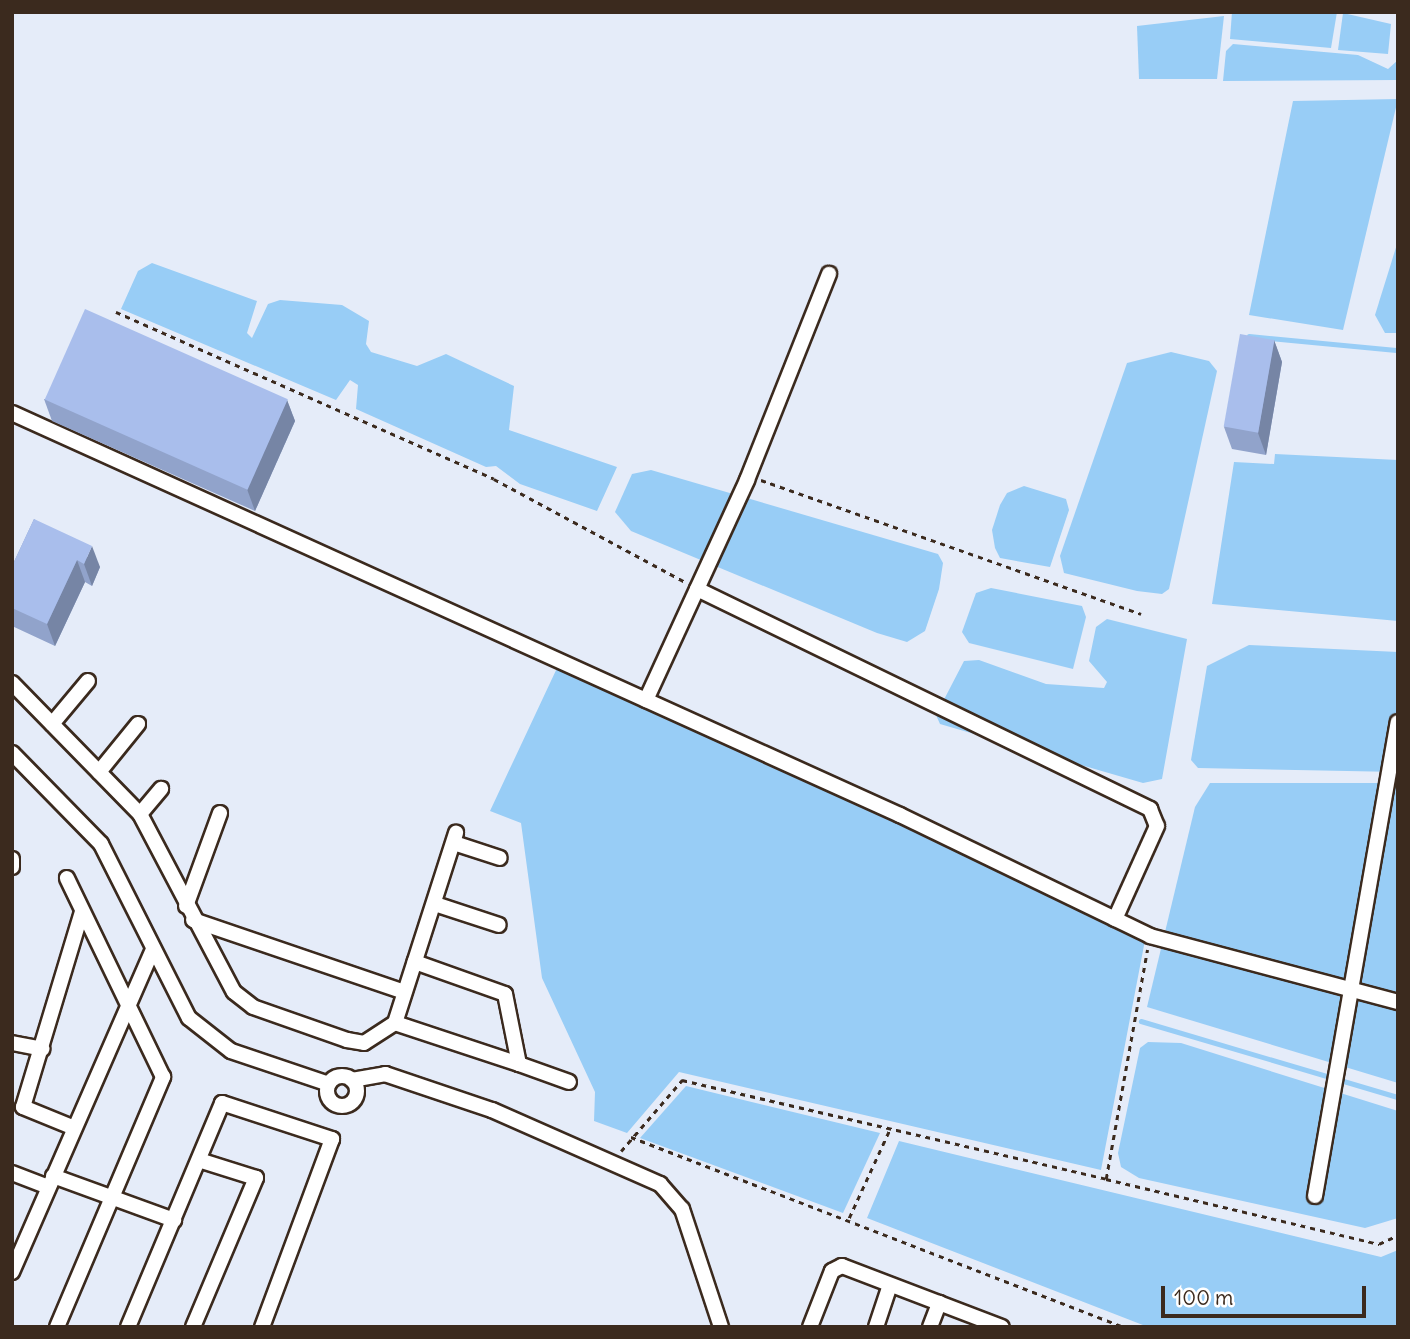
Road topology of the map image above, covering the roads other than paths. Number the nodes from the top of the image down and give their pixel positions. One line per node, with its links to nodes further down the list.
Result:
1 (829, 274): 3 (street)
2 (12, 413): 6 (street)
3 (697, 589): 6 (street); 22 (street)
4 (88, 681): 8 (street)
5 (12, 683): 8 (street)
6 (646, 700): 22 (street)
7 (1398, 722): 28 (street)
8 (52, 724): 11 (street)
9 (138, 724): 11 (street)
10 (12, 753): 25 (street)
11 (99, 772): 14 (street)
12 (161, 789): 14 (street)
13 (220, 813): 20 (street)
14 (140, 814): 20 (street)
15 (500, 858): 19 (street)
16 (12, 859): 17 (street)
17 (12, 867)
18 (66, 878): 21 (street)
19 (435, 904): 24 (street); 26 (street)
20 (186, 906): 23 (street)
21 (82, 912): 30 (street); 33 (street)
22 (1115, 919): 28 (street)
23 (193, 920): 27 (street); 31 (street)
24 (499, 925)
25 (153, 948): 30 (street); 37 (street)
26 (415, 962): 27 (street); 34 (street)
27 (404, 992): 31 (street)
28 (1351, 993): 29 (street); 43 (street)
29 (1398, 1002)
30 (127, 1007): 39 (street); 44 (street)
31 (395, 1023): 34 (street)
32 (12, 1043): 33 (street)
33 (42, 1049): 38 (street)
34 (519, 1064): 36 (street)
35 (352, 1080): 37 (street); 37 (street); 54 (street)
36 (569, 1082)
37 (329, 1084)
38 (18, 1106): 39 (street)
39 (72, 1127): 42 (street)
40 (199, 1160): 45 (street); 52 (street); 53 (street)
41 (12, 1173): 42 (street)
42 (50, 1182): 44 (street); 46 (street)
43 (1315, 1196)
44 (114, 1200): 45 (street); 50 (street)
45 (174, 1220): 51 (street)
46 (19, 1241): 47 (street)
47 (12, 1272)
48 (890, 1285): 49 (street); 55 (street); 56 (street)
49 (939, 1303): 57 (street); 58 (street)
50 (57, 1327)
51 (128, 1327)
52 (193, 1327)
53 (262, 1327)
54 (722, 1327)
55 (810, 1327)
56 (876, 1327)
57 (930, 1327)
58 (1002, 1327)

